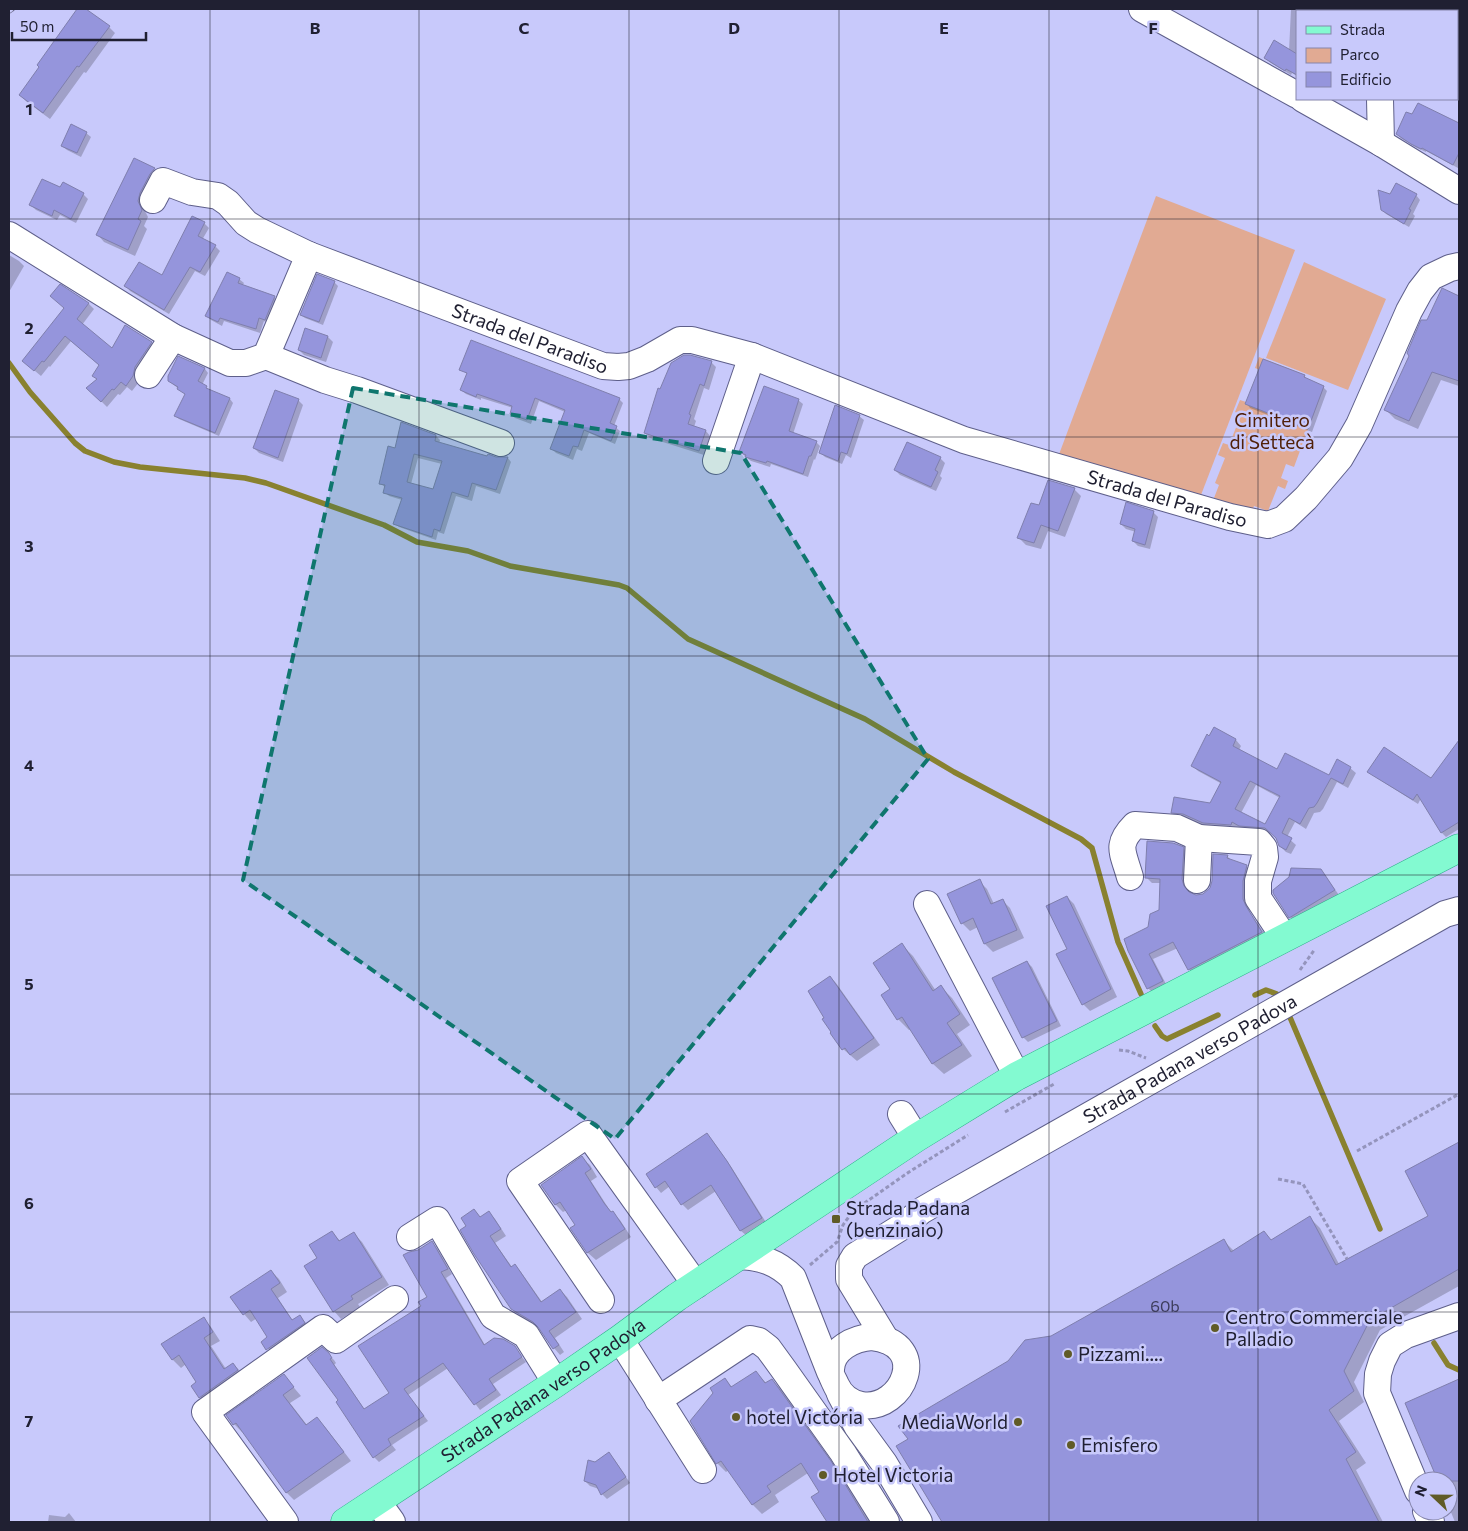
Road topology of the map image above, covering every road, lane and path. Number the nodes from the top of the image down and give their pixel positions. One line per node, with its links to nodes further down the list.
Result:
1 (1142, 9): 2 (street)
2 (1296, 94)
3 (1305, 100): 5 (street)
4 (1380, 100): 5 (street)
5 (1381, 143): 6 (street)
6 (1459, 190)
7 (154, 200): 9 (street, Strada del Paradiso)
8 (9, 235): 11 (street)
9 (309, 255): 12 (street); 13 (street, Strada del Paradiso)
10 (1459, 266): 13 (street, Strada del Paradiso)
11 (173, 337): 12 (street); 14 (street)
12 (266, 356): 15 (street)
13 (752, 356): 16 (street)
14 (148, 375)
15 (501, 443)
16 (716, 461)
17 (1200, 838): 19 (street); 20 (street); 23 (street)
18 (1459, 848): 23 (main road, Strada Padana verso Padova)
19 (1130, 877)
20 (1197, 880)
21 (927, 904): 28 (street)
22 (1459, 910): 37 (street, Strada Padana verso Padova)
23 (1284, 937): 28 (main road, Strada Padana verso Padova)
24 (1317, 945): 25 (path)
25 (1298, 974)
26 (1113, 1052): 27 (path)
27 (1149, 1059)
28 (1017, 1076): 34 (main road, Strada Padana verso Padova)
29 (1055, 1084): 32 (path)
30 (1459, 1094): 35 (path)
31 (901, 1114): 34 (street)
32 (1000, 1114)
33 (976, 1130): 41 (path)
34 (916, 1138): 39 (main road, Strada Padana verso Padova)
35 (1357, 1151)
36 (1278, 1179): 40 (path)
37 (921, 1211): 47 (street, Strada Padana verso Padova); 48 (street, Strada Padana verso Padova)
38 (410, 1237): 49 (street)
39 (739, 1256): 42 (main road, Strada Padana verso Padova); 50 (street)
40 (1347, 1258)
41 (808, 1266)
42 (696, 1285): 44 (street); 46 (main road, Strada Padana verso Padova)
43 (395, 1299): 57 (street)
44 (601, 1300)
45 (1459, 1316): 55 (street)
46 (620, 1339): 49 (main road, Strada Padana verso Padova); 51 (street)
47 (886, 1340): 48 (street); 52 (street, Strada Padana verso Padova)
48 (848, 1343): 50 (street, Strada Padana verso Padova)
49 (556, 1383): 56 (main road, Strada Padana verso Padova)
50 (835, 1383): 52 (street); 53 (street)
51 (658, 1400): 54 (street); 58 (street)
52 (883, 1402): 53 (street)
53 (884, 1463): 59 (street)
54 (703, 1470)
55 (1410, 1471)
56 (368, 1516)
57 (285, 1522)
58 (886, 1522)
59 (919, 1522)

